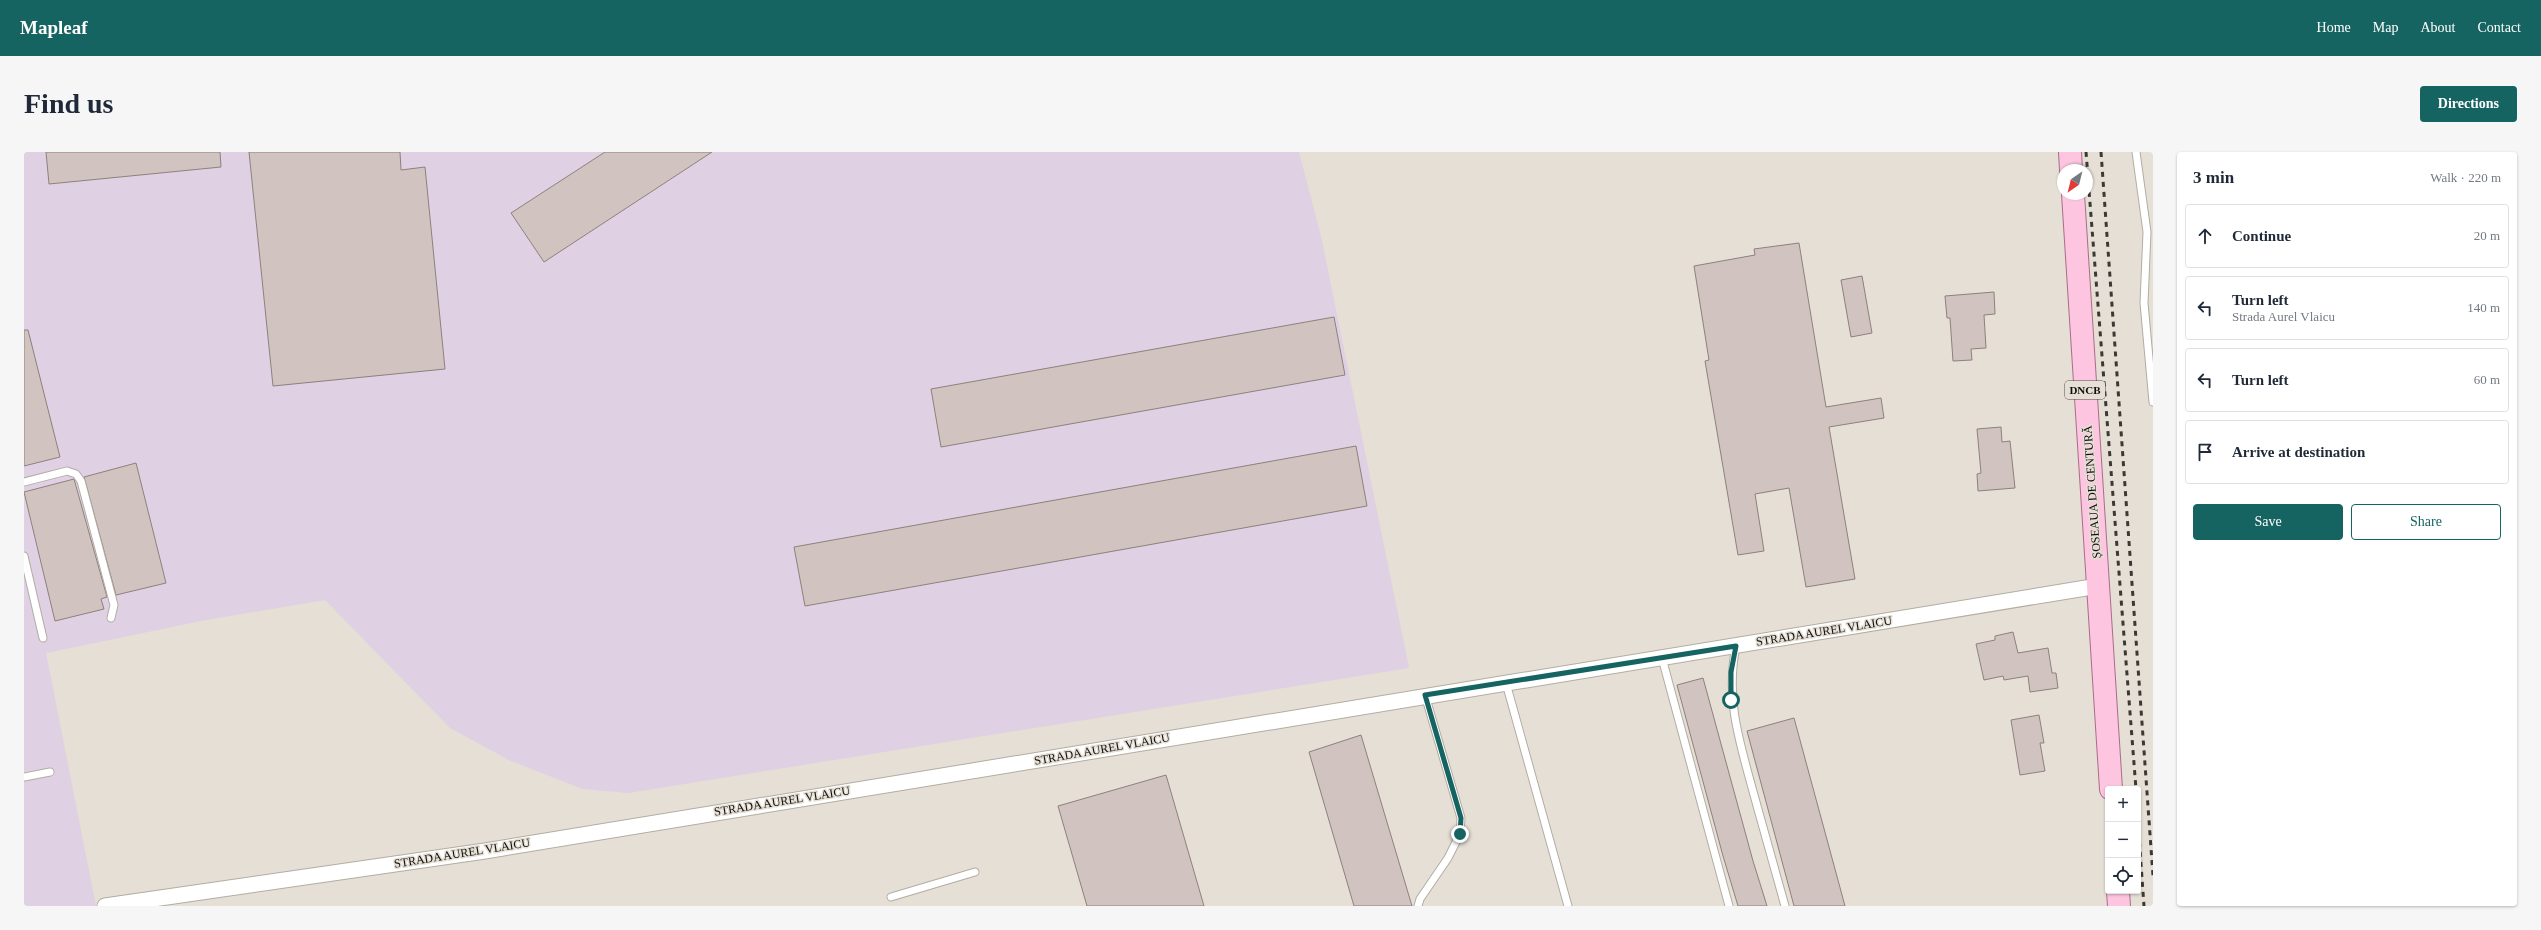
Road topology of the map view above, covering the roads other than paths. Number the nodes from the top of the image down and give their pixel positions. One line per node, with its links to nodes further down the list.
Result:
1 (2070, 152): 3 (main road)
2 (2136, 152): 5 (lane)
3 (2071, 164)
4 (2073, 200): 8 (main road, ȘOSEAUA DE CENTURĂ / DNCB)
5 (2153, 402)
6 (24, 482): 9 (lane)
7 (24, 556): 10 (lane)
8 (2098, 586): 11 (street, STRADA AUREL VLAICU); 17 (main road, ȘOSEAUA DE CENTURĂ / DNCB)
9 (111, 618)
10 (42, 638)
11 (1736, 646): 12 (street, STRADA AUREL VLAICU); 25 (lane)
12 (1662, 658): 13 (street, STRADA AUREL VLAICU); 24 (lane)
13 (1506, 682): 14 (street, STRADA AUREL VLAICU); 23 (lane)
14 (1425, 695): 21 (street, STRADA AUREL VLAICU); 22 (lane)
15 (50, 772): 16 (lane)
16 (24, 777)
17 (2111, 786)
18 (975, 872): 20 (lane)
19 (2118, 894): 26 (main road)
20 (891, 896)
21 (106, 906)
22 (1418, 906)
23 (1568, 906)
24 (1729, 906)
25 (1785, 906)
26 (2119, 906)

